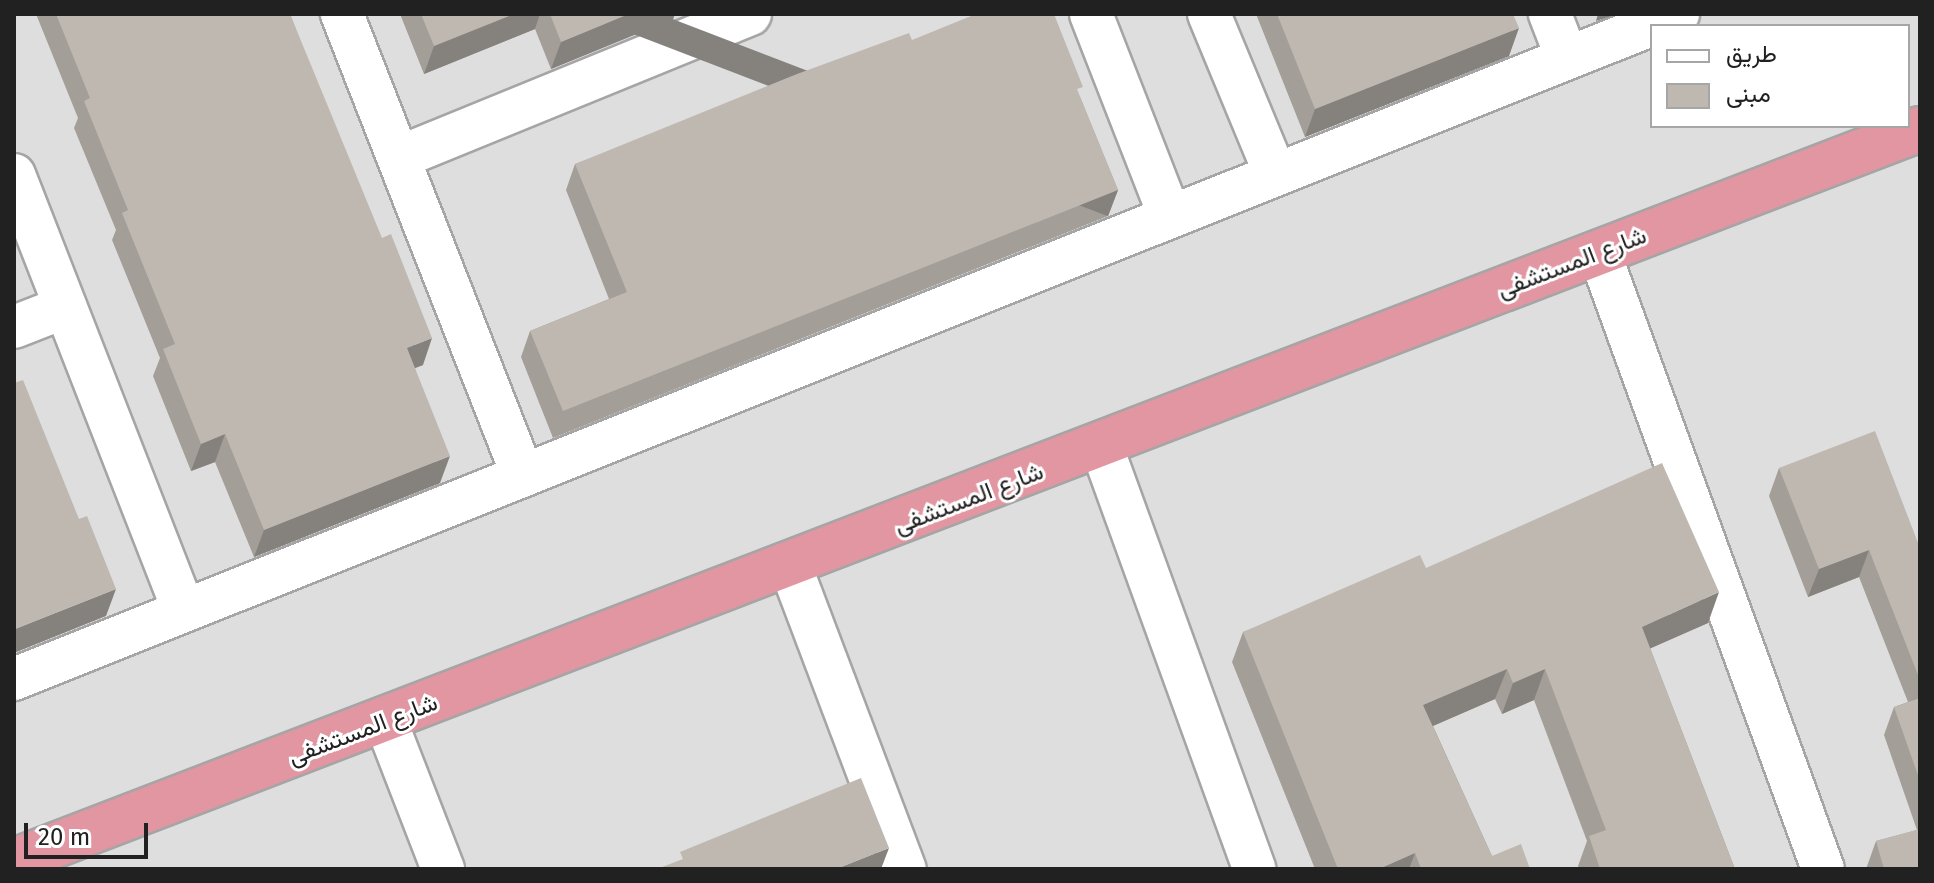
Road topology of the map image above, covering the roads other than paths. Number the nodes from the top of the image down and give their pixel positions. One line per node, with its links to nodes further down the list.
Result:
1 (342, 14): 11 (street)
2 (1091, 14): 14 (street)
3 (1209, 14): 12 (street)
4 (1550, 14): 9 (street)
5 (1678, 14): 7 (street)
6 (742, 15): 11 (street)
7 (1653, 24)
8 (1650, 25): 9 (street)
9 (1567, 58): 12 (street)
10 (1920, 129): 15 (highway, شارع المستشفى)
11 (400, 157): 19 (street)
12 (1274, 171): 14 (street)
13 (14, 175): 16 (street)
14 (1169, 214): 19 (street)
15 (1599, 252): 18 (highway, شارع المستشفى); 28 (street)
16 (65, 307): 17 (street); 21 (street)
17 (14, 327)
18 (1102, 448): 20 (highway, شارع المستشفى); 27 (street)
19 (523, 476): 21 (street)
20 (791, 568): 23 (highway, شارع المستشفى); 26 (street)
21 (184, 610): 22 (street)
22 (14, 679)
23 (386, 722): 24 (highway, شارع المستشفى); 25 (street)
24 (14, 861)
25 (443, 869)
26 (905, 869)
27 (1254, 869)
28 (1823, 869)

